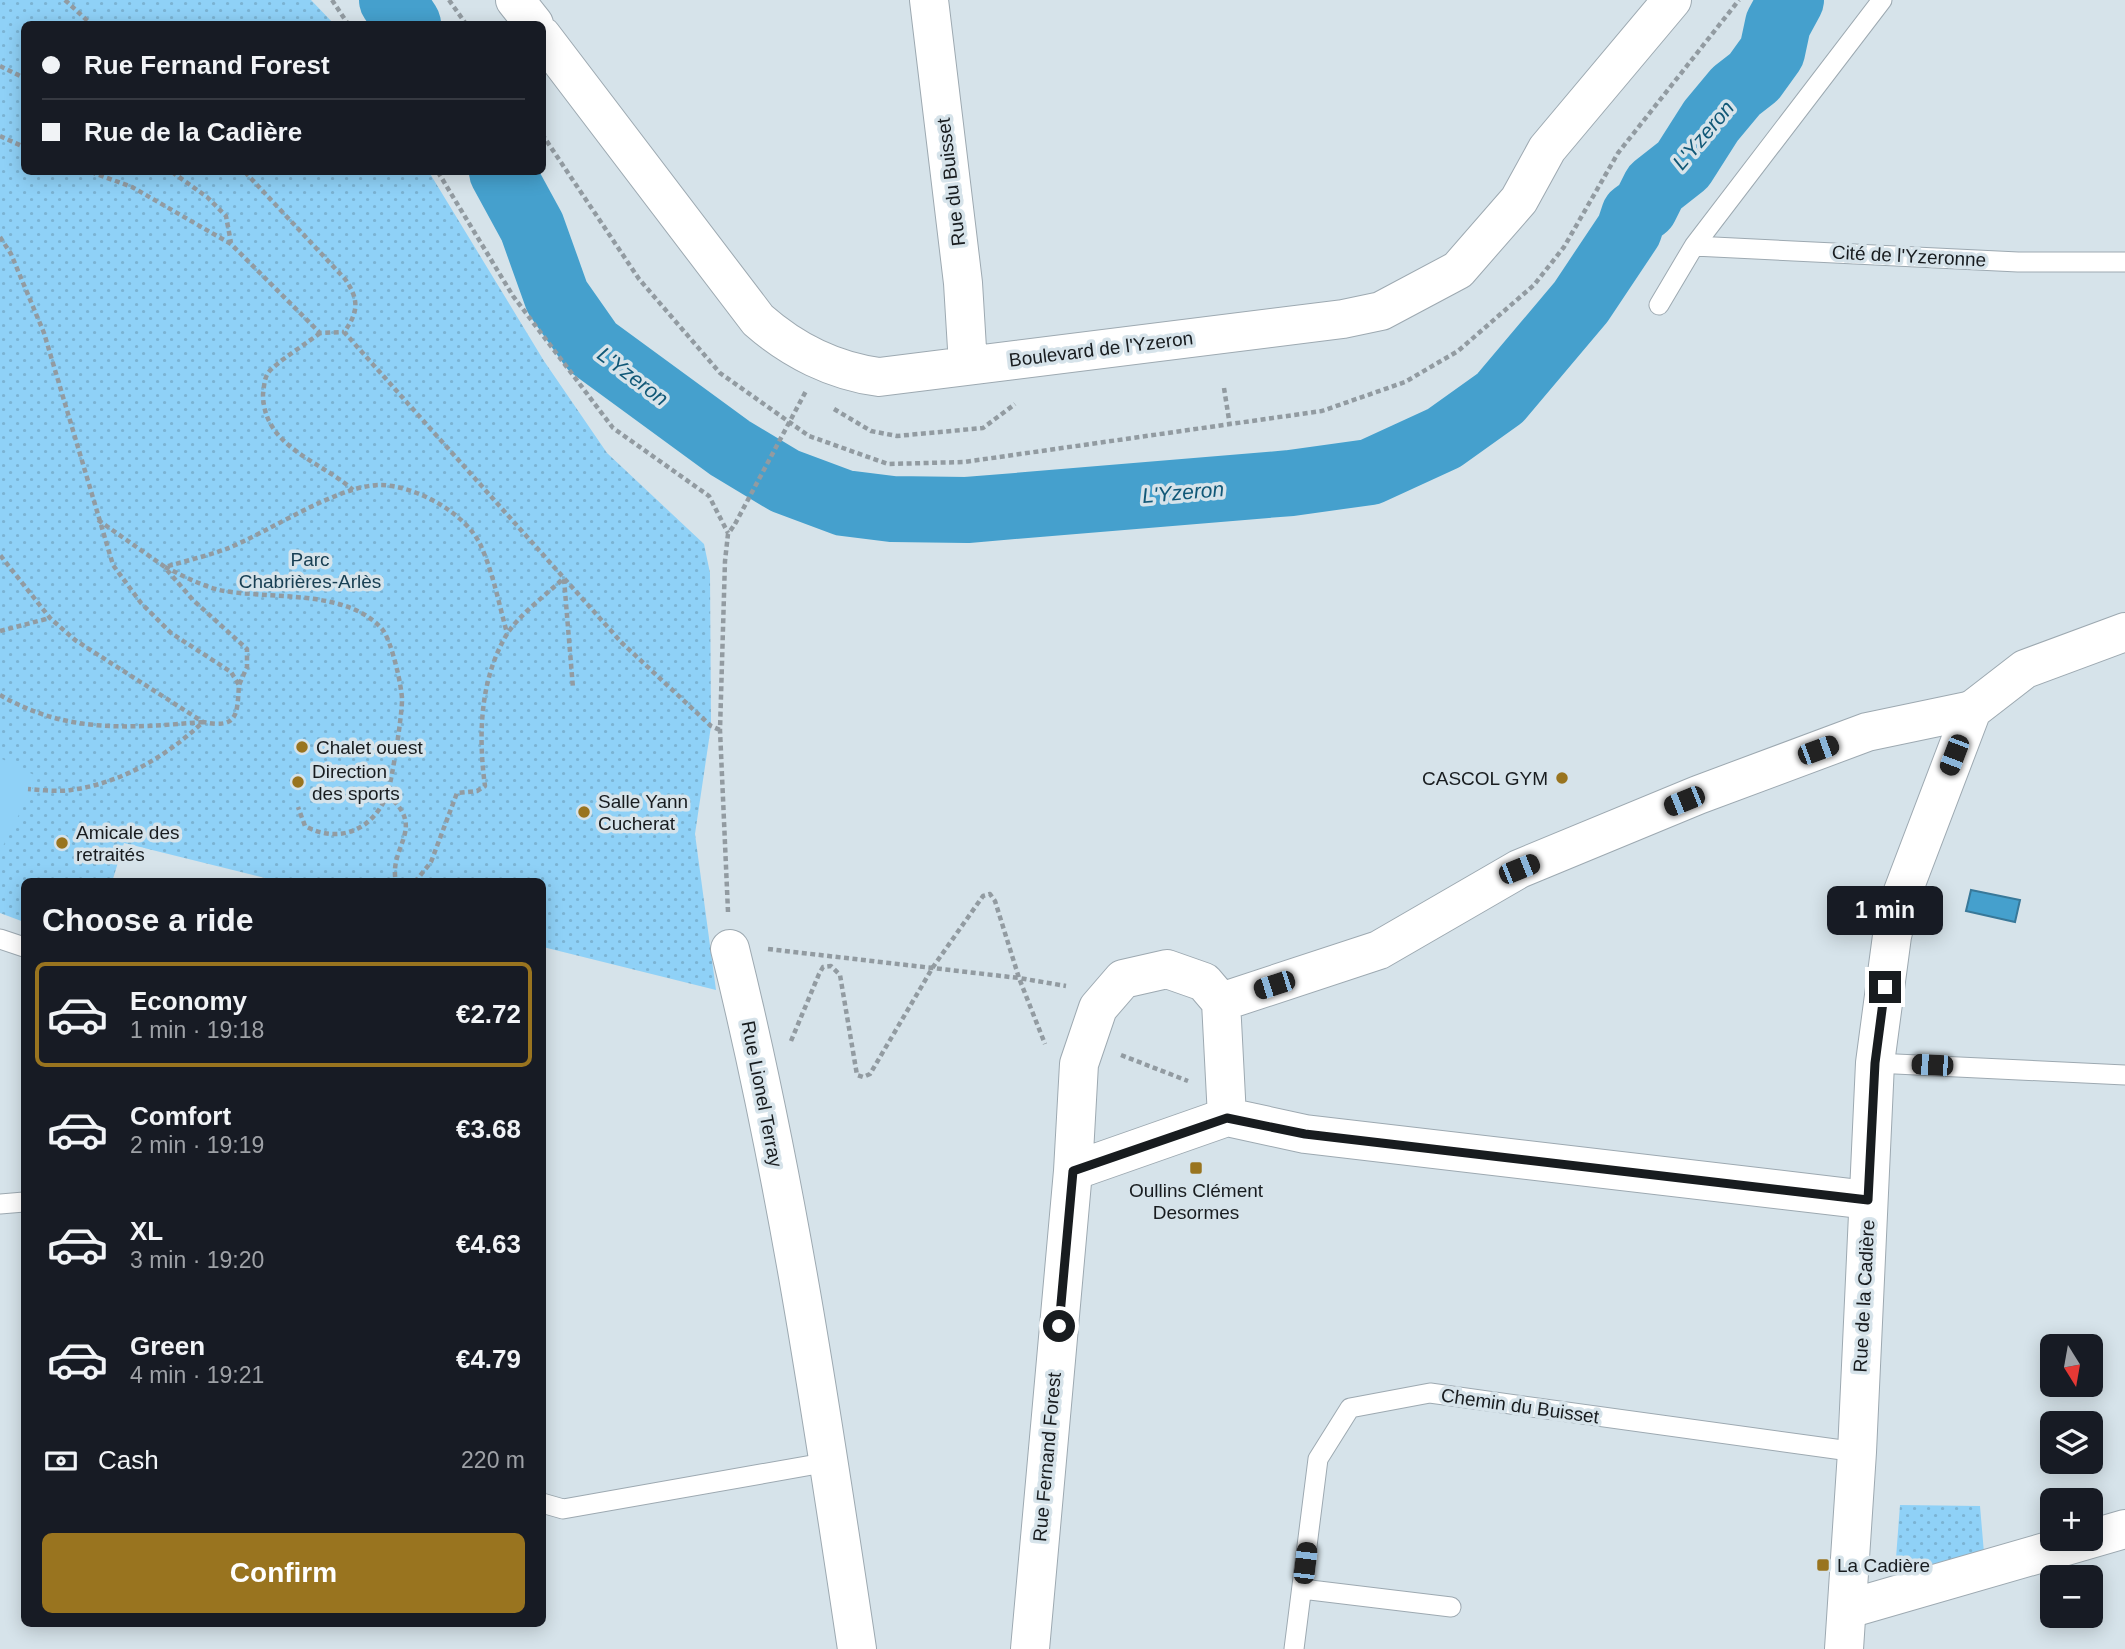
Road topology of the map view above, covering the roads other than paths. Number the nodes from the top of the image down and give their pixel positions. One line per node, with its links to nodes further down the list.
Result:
1 (515, 0): 5 (street)
2 (929, 0): 10 (street, Rue du Buisset)
3 (1672, 0): 10 (street, Boulevard de l'Yzeron)
4 (1882, 0): 7 (lane)
5 (532, 21)
6 (546, 41): 10 (street, Boulevard de l'Yzeron)
7 (1694, 246): 8 (lane, Cité de l'Yzeronne); 9 (lane)
8 (2125, 262)
9 (1659, 305)
10 (968, 365)
11 (2125, 632): 12 (street)
12 (1972, 710): 16 (street); 17 (street, Rue de la Cadière)
13 (0, 939): 14 (lane)
14 (21, 946)
15 (742, 948): 25 (street, Rue Lionel Terray)
16 (1221, 1002): 19 (street); 20 (street, Rue Fernand Forest)
17 (1875, 1063): 18 (lane); 21 (street, Rue de la Cadière)
18 (2125, 1075)
19 (1227, 1118): 20 (street); 21 (street)
20 (1073, 1171): 32 (street, Rue Fernand Forest)
21 (1868, 1200): 24 (street, Rue de la Cadière)
22 (21, 1202): 23 (lane)
23 (0, 1204)
24 (1857, 1452): 28 (lane, Chemin du Buisset); 30 (street, Rue de la Cadière)
25 (829, 1462): 26 (lane); 31 (street, Rue Lionel Terray)
26 (546, 1504)
27 (2125, 1529): 30 (street)
28 (1302, 1589): 29 (lane); 33 (lane, Chemin du Buisset)
29 (1451, 1607)
30 (1849, 1609): 34 (street, Rue de la Cadière)
31 (857, 1649)
32 (1030, 1649)
33 (1294, 1649)
34 (1844, 1649)

